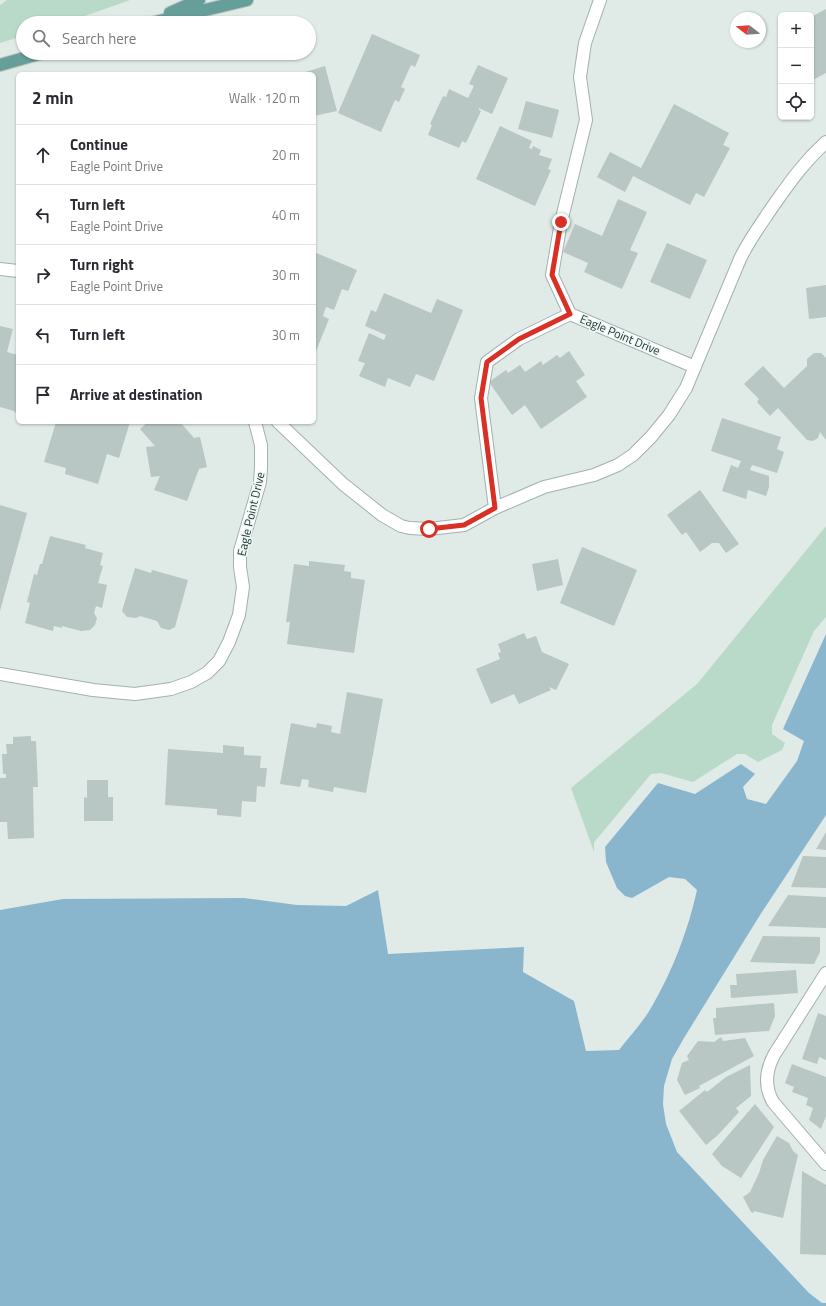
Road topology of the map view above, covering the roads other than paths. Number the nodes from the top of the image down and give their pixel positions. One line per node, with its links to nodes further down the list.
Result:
1 (199, 0): 4 (main road)
2 (247, 0): 5 (main road)
3 (600, 0): 11 (street)
4 (163, 16)
5 (180, 16)
6 (18, 60): 7 (main road)
7 (0, 65)
8 (826, 142): 12 (street)
9 (0, 269): 10 (street)
10 (16, 272)
11 (570, 314): 12 (street, Eagle Point Drive); 15 (street, Eagle Point Drive)
12 (695, 367): 15 (street)
13 (256, 424): 16 (street, Eagle Point Drive)
14 (280, 424): 15 (street)
15 (495, 508)
16 (0, 674)
17 (826, 973): 18 (street)
18 (826, 1164)

